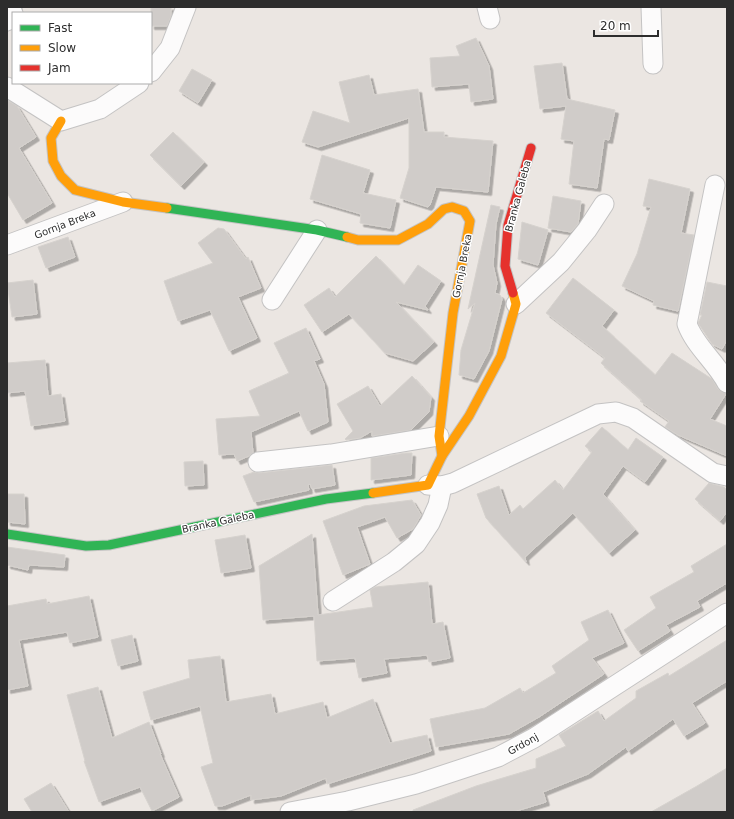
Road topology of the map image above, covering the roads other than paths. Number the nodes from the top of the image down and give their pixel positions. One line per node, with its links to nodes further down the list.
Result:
1 (186, 7): 4 (street)
2 (651, 7): 3 (street)
3 (653, 64)
4 (152, 71)
5 (138, 84): 7 (street)
6 (7, 87): 7 (street)
7 (61, 122): 10 (street, Gornja Breka)
8 (531, 148): 15 (street, Branka Galeba)
9 (715, 184): 16 (street)
10 (123, 202): 12 (street, Gornja Breka); 13 (street, Gornja Breka)
11 (604, 204): 15 (street)
12 (317, 230): 14 (street); 17 (street, Gornja Breka)
13 (7, 245)
14 (272, 300)
15 (516, 304): 18 (street)
16 (725, 370)
17 (439, 436): 18 (street, Gornja Breka); 19 (street)
18 (442, 456): 21 (street)
19 (258, 462)
20 (727, 476): 21 (street, Branka Galeba)
21 (435, 486): 22 (street, Branka Galeba); 23 (street)
22 (7, 534)
23 (334, 602)
24 (727, 613): 25 (street, Grdonj)
25 (290, 812)

